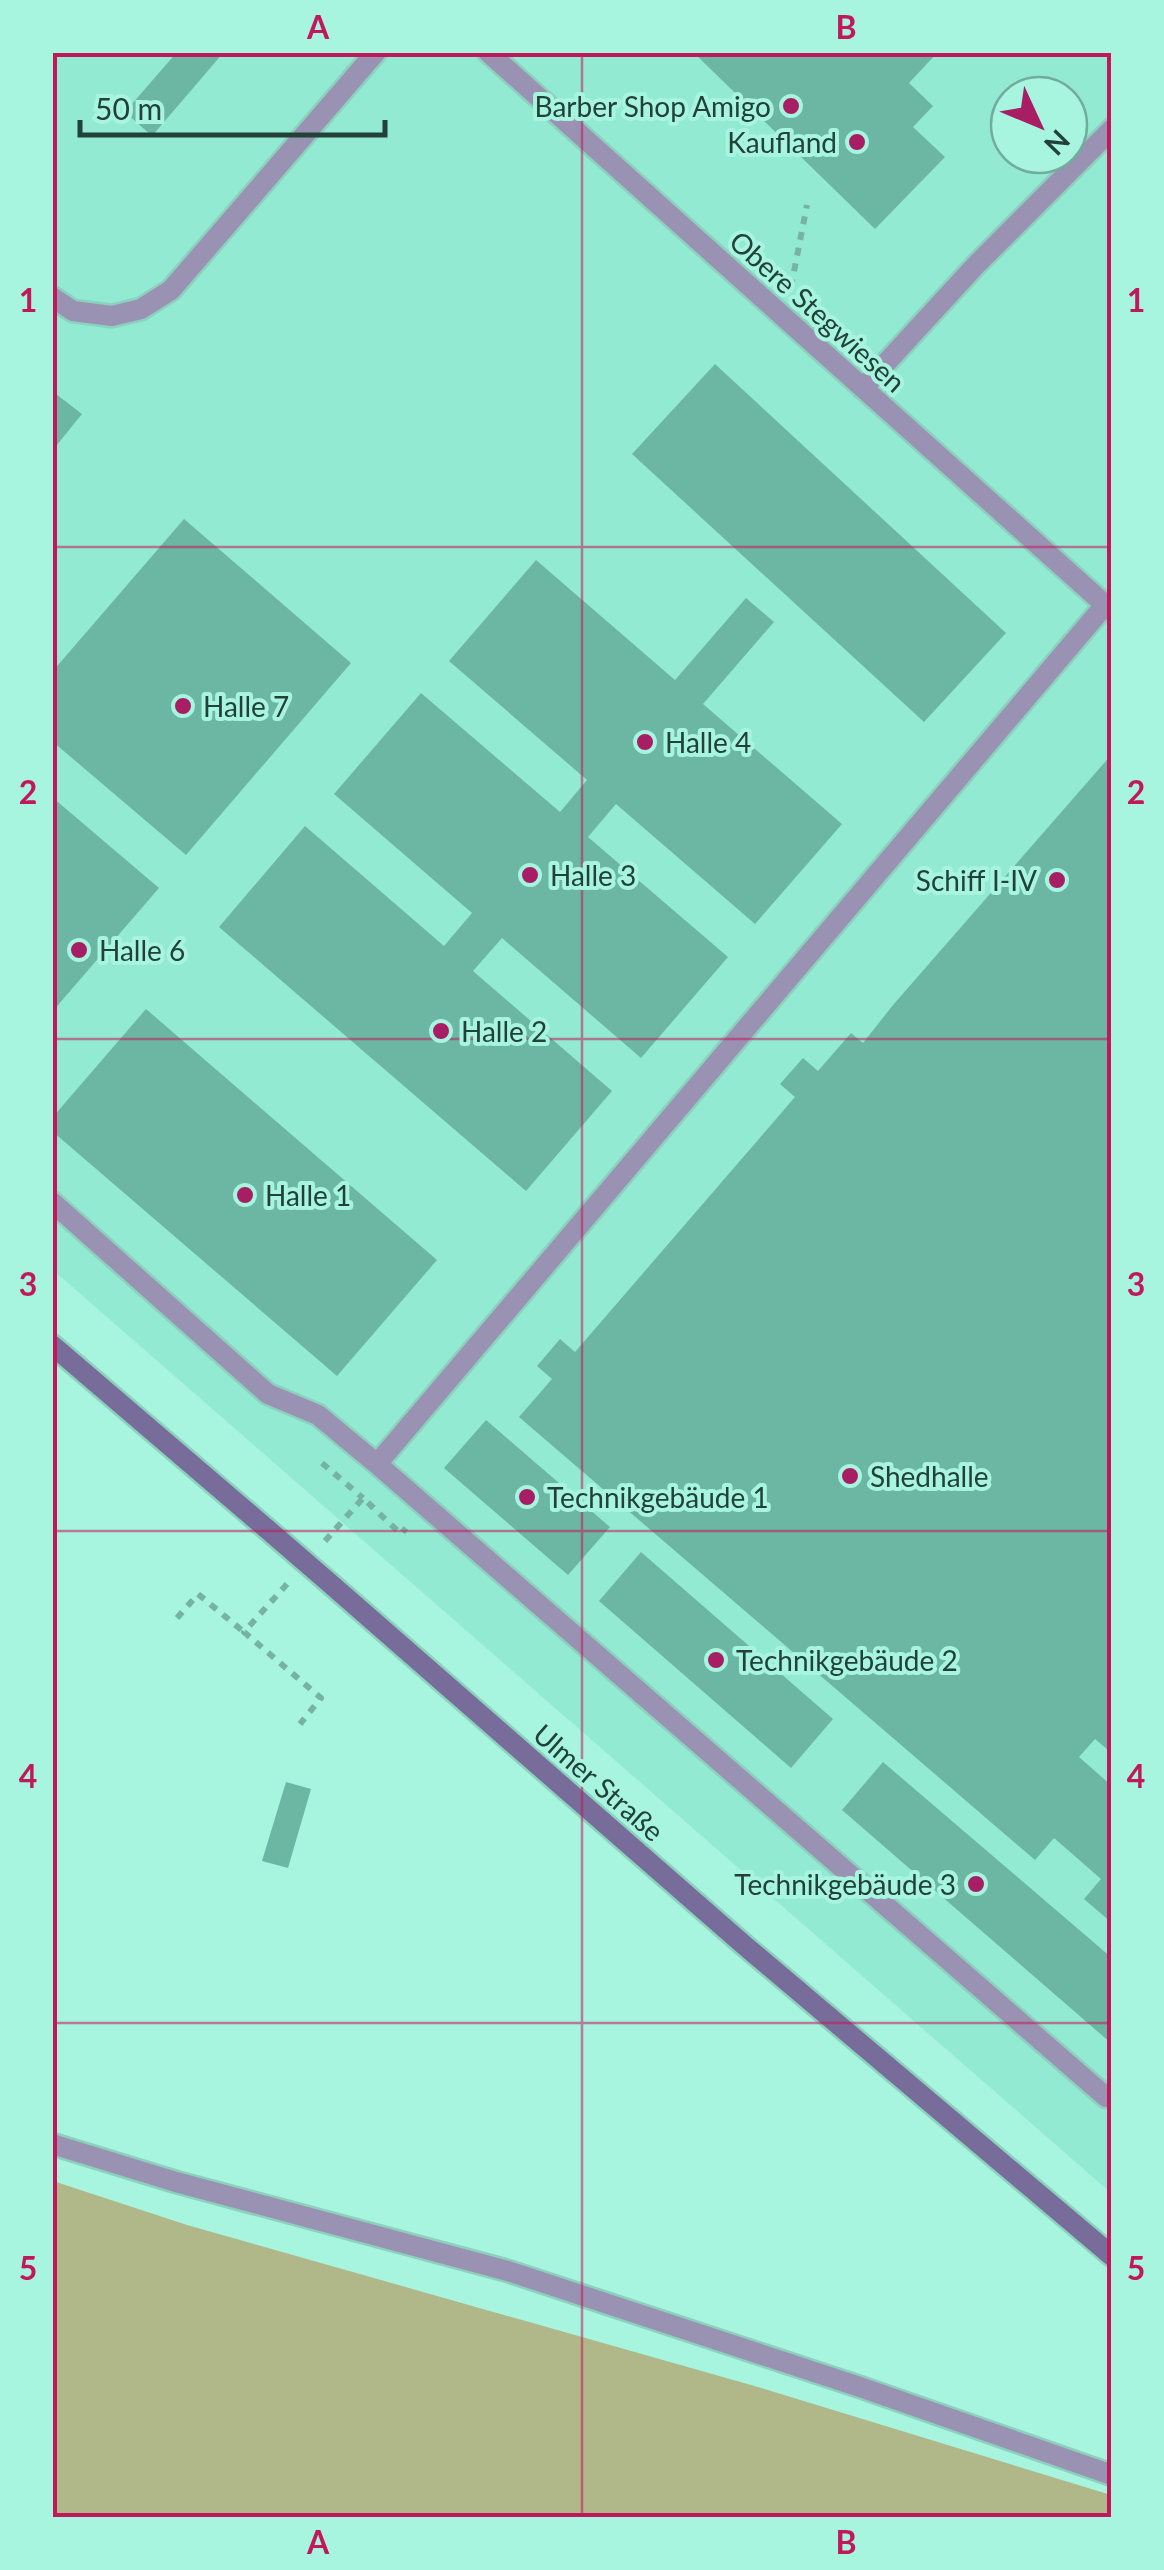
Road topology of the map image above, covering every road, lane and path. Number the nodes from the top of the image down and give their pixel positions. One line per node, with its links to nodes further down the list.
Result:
1 (376, 52): 5 (street)
2 (488, 52): 6 (street, Obere Stegwiesen)
3 (1112, 130): 7 (street)
4 (807, 205): 6 (path)
5 (52, 297)
6 (785, 318): 7 (street, Obere Stegwiesen)
7 (863, 388): 8 (street, Obere Stegwiesen)
8 (1108, 608): 11 (street)
9 (52, 1202): 11 (street)
10 (52, 1345): 16 (main road, Ulmer Straße, bridge)
11 (377, 1464): 14 (street)
12 (177, 1618): 13 (path)
13 (244, 1632)
14 (1112, 2095)
15 (52, 2144): 17 (street)
16 (1112, 2256)
17 (1112, 2474)

